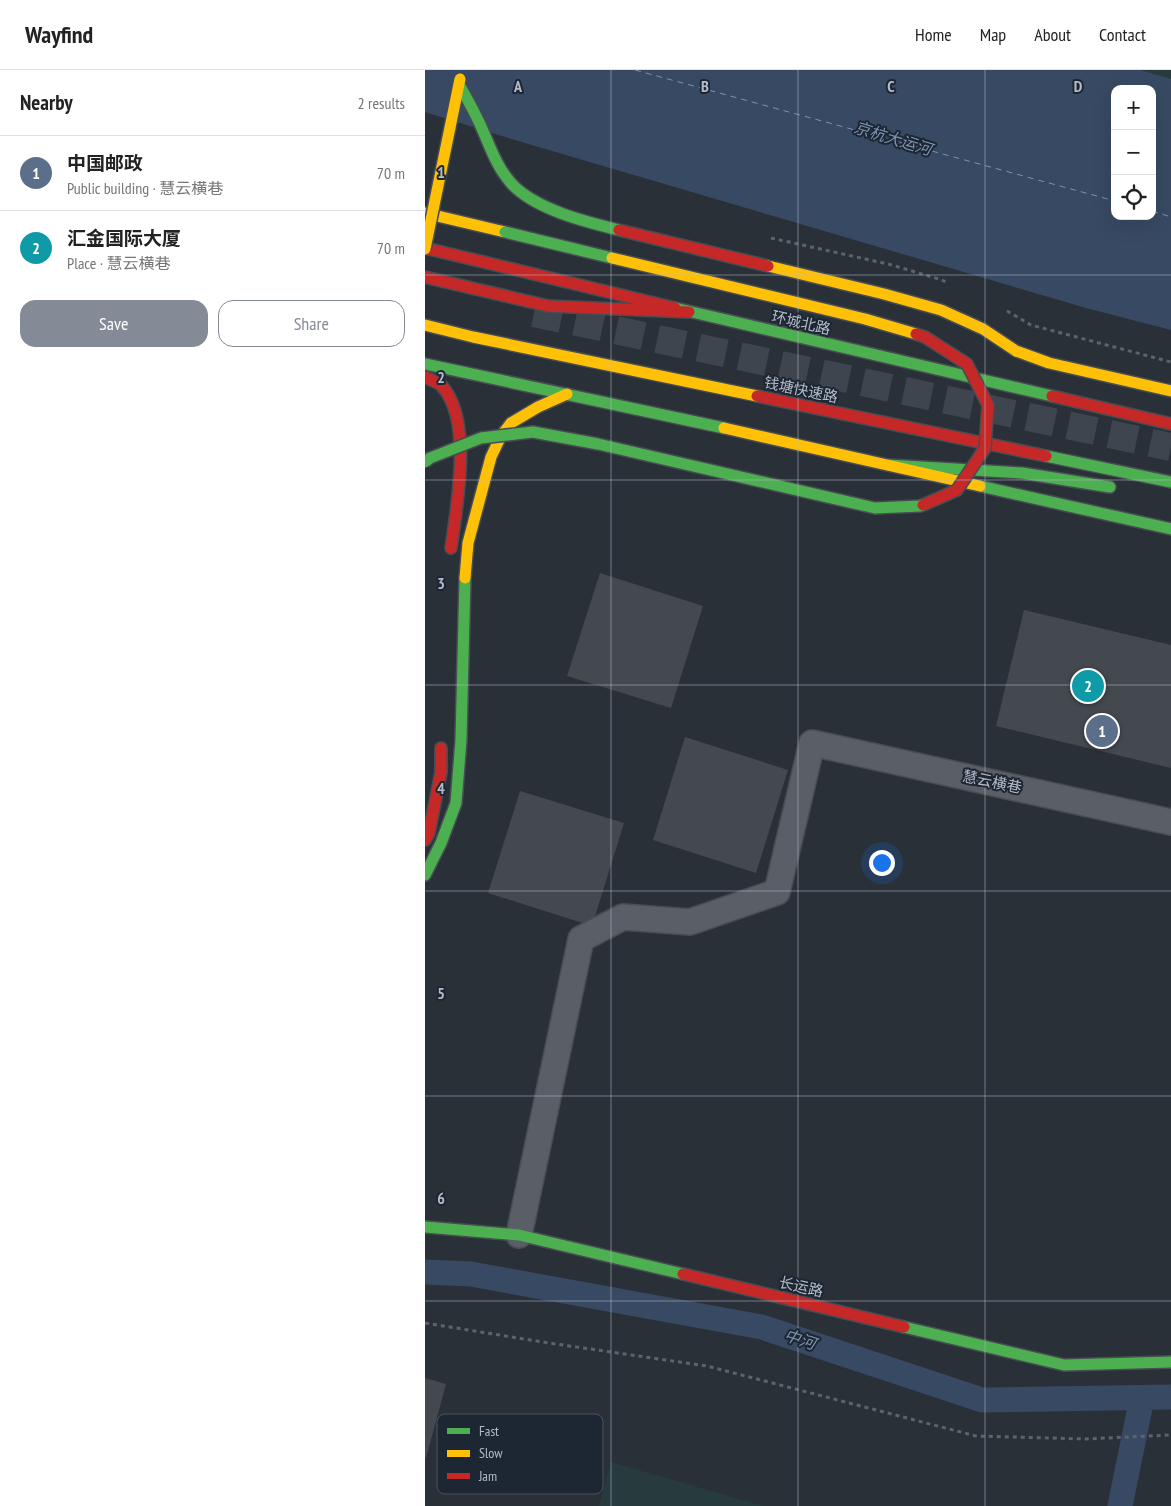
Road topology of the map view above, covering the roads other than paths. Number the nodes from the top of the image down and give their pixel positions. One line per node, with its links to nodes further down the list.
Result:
1 (461, 70): 2 (main road, bridge)
2 (459, 84): 4 (main road, bridge); 10 (main road, bridge)
3 (425, 213): 13 (main road, bridge)
4 (425, 248): 6 (main road, 环城北路)
5 (425, 278): 6 (main road)
6 (689, 312): 12 (main road, 环城北路)
7 (425, 325): 15 (main road, 钱塘快速路)
8 (425, 364): 11 (main road)
9 (425, 376): 18 (main road)
10 (1171, 391)
11 (567, 394): 14 (main road); 22 (main road)
12 (1171, 424)
13 (425, 462)
14 (888, 465): 16 (main road); 17 (main road)
15 (1171, 482)
16 (1125, 490)
17 (1171, 529)
18 (449, 560)
19 (441, 732): 21 (main road)
20 (1171, 822): 24 (street, 慧云横巷)
21 (425, 840)
22 (425, 875)
23 (425, 1227): 24 (main road, 长运路)
24 (519, 1235): 25 (main road, 长运路)
25 (1171, 1362)

